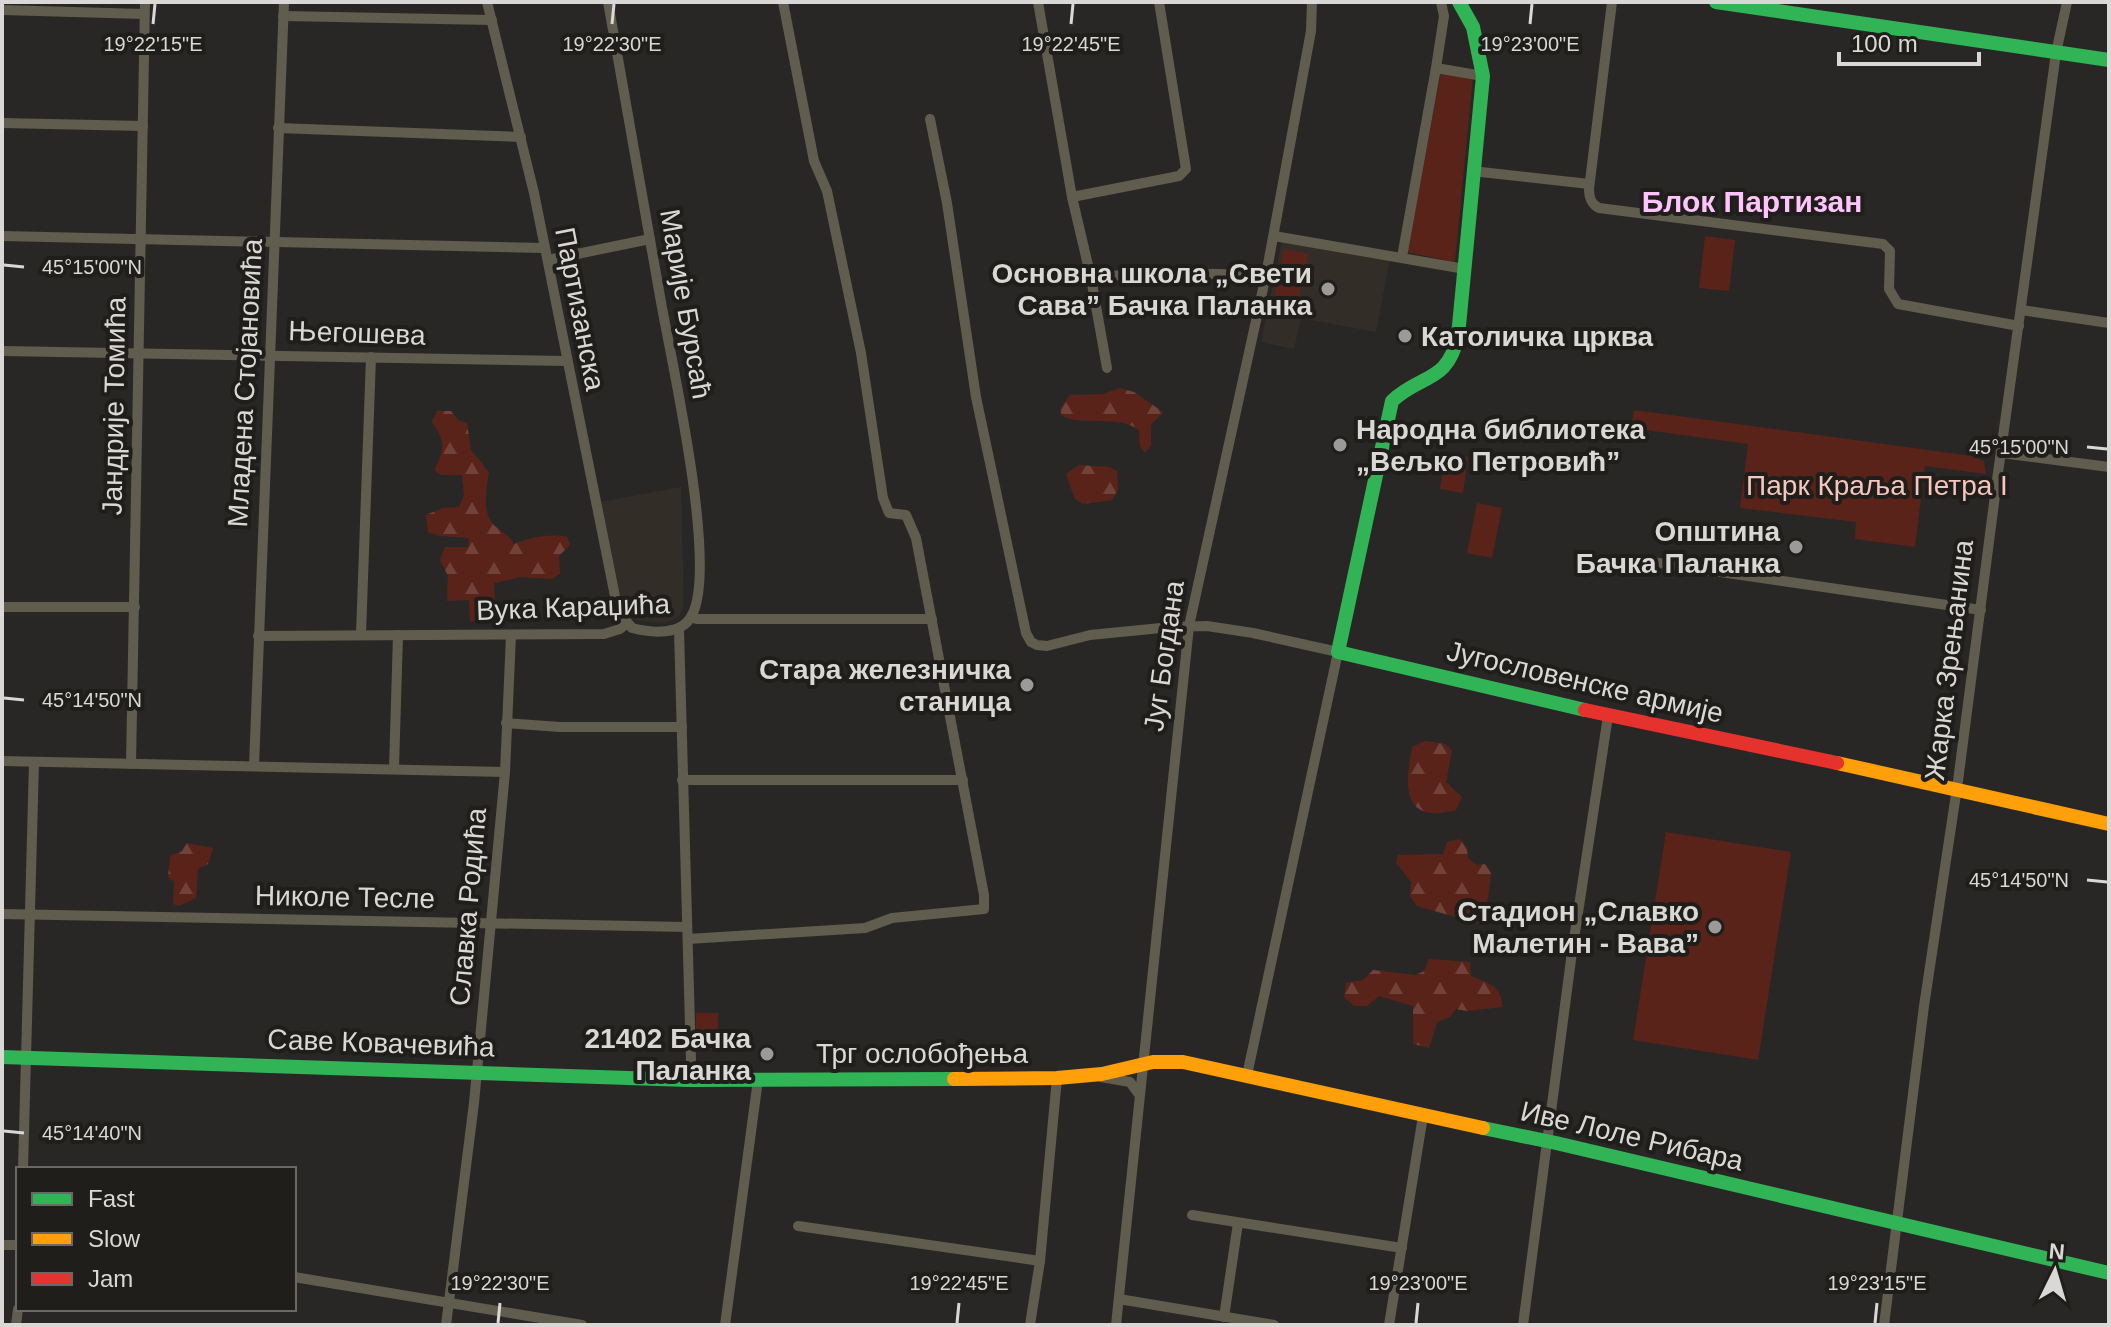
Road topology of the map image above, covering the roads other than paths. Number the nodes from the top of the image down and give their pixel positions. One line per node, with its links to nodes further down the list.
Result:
1 (145, 2): 15 (street, Јандрије Томића)
2 (284, 2): 16 (street, Младена Стојановића)
3 (487, 2): 17 (street, Партизанска)
4 (608, 2): 32 (street, Марије Бурсаћ)
5 (783, 2): 57 (street)
6 (1038, 2): 29 (street)
7 (1159, 2): 29 (street)
8 (1312, 2): 31 (street, Југ Богдана)
9 (1441, 2): 20 (street)
10 (1612, 2): 28 (street)
11 (1716, 2): 18 (street)
12 (2067, 2): 18 (street, Жарка Зрењанина)
13 (1460, 3): 21 (street)
14 (2, 10): 15 (street)
15 (144, 14): 24 (street, Јандрије Томића)
16 (283, 16): 17 (street); 25 (street, Младена Стојановића)
17 (492, 20): 26 (street, Партизанска)
18 (2056, 53): 19 (street); 41 (street, Жарка Зрењанина)
19 (2109, 60)
20 (1436, 68): 21 (street); 36 (street)
21 (1483, 76): 27 (street)
22 (930, 119): 59 (street, Југословенске армије)
23 (2, 123): 24 (street)
24 (143, 126): 33 (street, Јандрије Томића)
25 (278, 128): 26 (street); 34 (street, Младена Стојановића)
26 (521, 137): 35 (street, Партизанска)
27 (1472, 171): 28 (street); 38 (street)
28 (1589, 184): 43 (street)
29 (1072, 197): 40 (street)
30 (2, 236): 33 (street)
31 (1274, 236): 36 (street); 39 (street, Југ Богдана)
32 (650, 239): 37 (street); 56 (street, Марије Бурсаћ)
33 (140, 240): 34 (street); 45 (street, Јандрије Томића)
34 (276, 241): 35 (street); 46 (street, Младена Стојановића)
35 (543, 248): 37 (street, Партизанска)
36 (1402, 257): 38 (street)
37 (548, 260): 48 (street, Партизанска)
38 (1465, 269): 65 (street)
39 (1266, 275): 40 (street); 59 (street, Југ Богдана)
40 (1091, 278): 49 (street)
41 (2021, 310): 42 (street); 43 (street, Жарка Зрењанина)
42 (2109, 323)
43 (2019, 326): 50 (street, Жарка Зрењанина)
44 (2, 351): 45 (street, Његошева)
45 (138, 354): 46 (street, Његошева); 54 (street, Јандрије Томића)
46 (271, 354): 47 (street, Његошева); 64 (street, Младена Стојановића)
47 (371, 357): 48 (street, Његошева); 61 (street)
48 (566, 361): 58 (street, Партизанска)
49 (1107, 368)
50 (2001, 453): 51 (street); 55 (street, Жарка Зрењанина)
51 (2109, 467)
52 (1645, 561): 55 (street)
53 (2, 607): 54 (street)
54 (135, 607): 71 (street, Јандрије Томића)
55 (1981, 610): 77 (street, Жарка Зрењанина)
56 (692, 615): 57 (street, Вука Караџића); 60 (street, Вука Караџића)
57 (932, 619): 76 (street)
58 (626, 624): 60 (street, Вука Караџића); 63 (street, Вука Караџића)
59 (1189, 626): 65 (street, Југословенске армије); 85 (street, Југ Богдана)
60 (679, 630): 68 (street)
61 (361, 634): 62 (street, Вука Караџића); 64 (street, Вука Караџића)
62 (398, 635): 63 (street, Вука Караџића); 73 (street)
63 (511, 635): 67 (street, Славка Родића)
64 (258, 636): 72 (street, Младена Стојановића)
65 (1338, 652): 66 (street, Југословенске армије); 87 (street)
66 (1608, 716): 77 (street, Југословенске армије); 94 (street)
67 (506, 723): 68 (street); 74 (street, Славка Родића)
68 (682, 727): 75 (street)
69 (2, 761): 70 (street)
70 (34, 762): 71 (street); 80 (street)
71 (131, 764): 72 (street)
72 (254, 766): 73 (street)
73 (394, 768): 74 (street)
74 (505, 772): 81 (street, Славка Родића)
75 (682, 780): 76 (street); 82 (street)
76 (963, 780): 82 (street, Николе Тесле)
77 (1957, 790): 78 (street, Југословенске армије); 98 (street, Жарка Зрењанина)
78 (2109, 824)
79 (2, 914): 80 (street, Николе Тесле)
80 (30, 914): 81 (street, Николе Тесле); 84 (street)
81 (490, 924): 82 (street, Николе Тесле); 86 (street, Славка Родића)
82 (688, 933): 90 (street)
83 (2, 1057): 84 (street, Саве Ковачевића)
84 (27, 1058): 86 (street, Саве Ковачевића); 95 (street)
85 (1141, 1064): 87 (street, Иве Лоле Рибара); 88 (street, Трг ослобођења); 92 (street, Југ Богдана)
86 (477, 1073): 90 (street, Саве Ковачевића); 105 (street, Славка Родића)
87 (1247, 1075): 93 (street, Иве Лоле Рибара)
88 (1087, 1076): 89 (street, Трг ослобођења); 92 (street, Трг ослобођења)
89 (1057, 1078): 91 (street, Трг ослобођења); 101 (street)
90 (688, 1080): 91 (street, Саве Ковачевића)
91 (758, 1080): 109 (street)
92 (1138, 1093): 104 (street, Југ Богдана)
93 (1423, 1116): 94 (street, Иве Лоле Рибара); 100 (street)
94 (1547, 1141): 98 (street, Иве Лоле Рибара); 114 (street)
95 (23, 1167)
96 (1192, 1215): 97 (street)
97 (1238, 1223): 100 (street); 106 (street)
98 (1895, 1224): 102 (street, Иве Лоле Рибара); 115 (street, Жарка Зрењанина)
99 (798, 1226): 101 (street)
100 (1402, 1248): 113 (street)
101 (1040, 1261): 110 (street)
102 (2109, 1273)
103 (296, 1277): 105 (street)
104 (1119, 1299): 106 (street); 111 (street, Југ Богдана)
105 (449, 1303): 107 (street, Славка Родића); 108 (street)
106 (1224, 1317): 112 (street)
107 (446, 1325)
108 (582, 1325)
109 (725, 1325)
110 (1030, 1325)
111 (1116, 1325)
112 (1274, 1325)
113 (1389, 1325)
114 (1523, 1325)
115 (1884, 1325)

